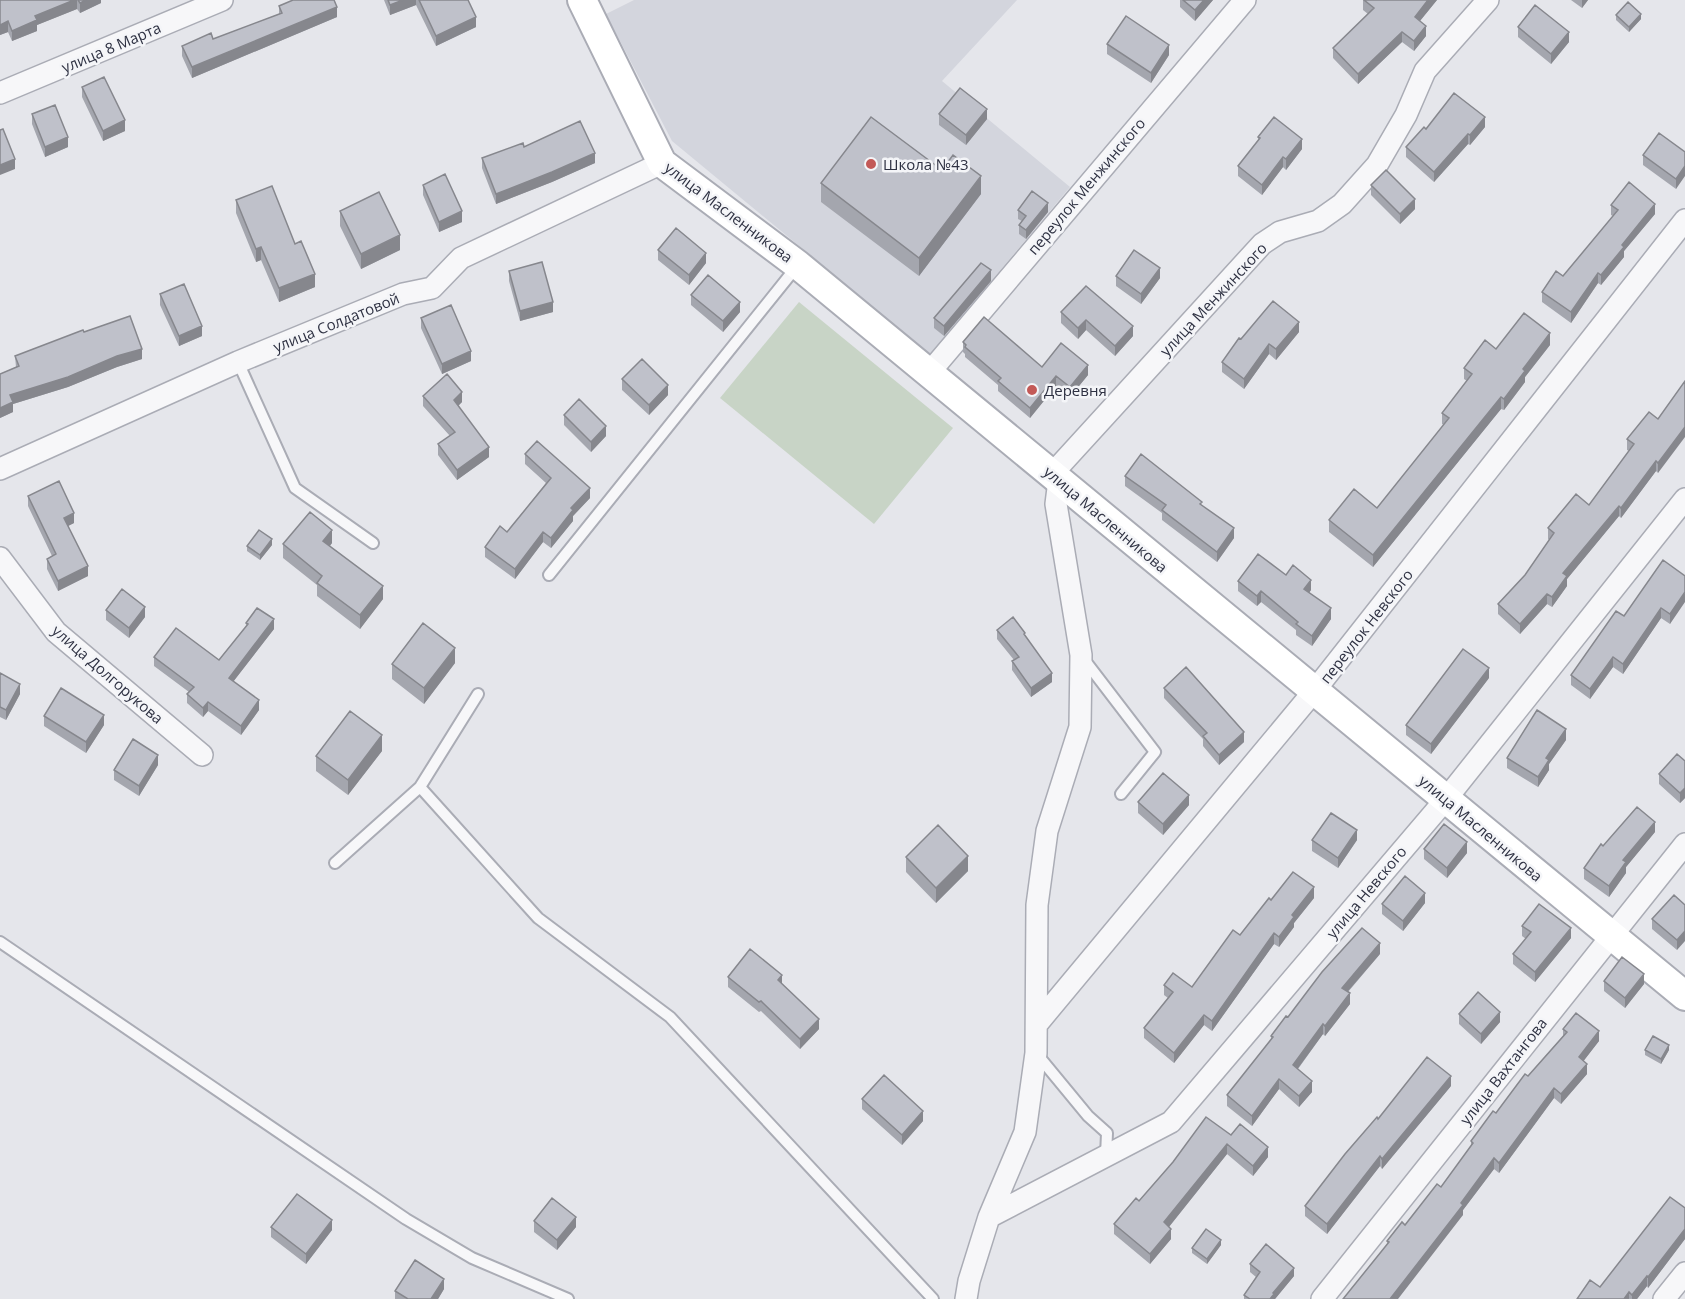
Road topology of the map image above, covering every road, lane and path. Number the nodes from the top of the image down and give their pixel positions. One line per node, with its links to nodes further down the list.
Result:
1 (222, 0): 5 (street, улица 8 Марта)
2 (582, 0): 6 (street, улица Масленникова)
3 (1245, 0): 10 (street, переулок Менжинского)
4 (1488, 0): 12 (street, улица Менжинского)
5 (0, 93)
6 (662, 163): 8 (street, улица Масленникова); 9 (street, улица Солдатовой)
7 (1685, 220): 18 (street, переулок Невского)
8 (798, 265): 10 (street, улица Масленникова); 16 (lane)
9 (238, 362): 11 (street, улица Солдатовой); 14 (lane)
10 (929, 373): 12 (street, улица Масленникова)
11 (0, 469)
12 (1055, 477): 17 (street); 18 (street, улица Масленникова)
13 (1685, 499): 23 (street, улица Невского)
14 (373, 543)
15 (0, 558): 20 (street, улица Долгорукова)
16 (549, 575)
17 (1081, 655): 22 (lane); 29 (street)
18 (1315, 690): 23 (street, улица Масленникова); 29 (street, переулок Невского)
19 (478, 694): 21 (lane)
20 (202, 755)
21 (420, 787): 25 (lane); 35 (lane)
22 (1121, 794)
23 (1446, 799): 26 (street, улица Масленникова); 31 (street, улица Невского)
24 (1685, 844): 26 (street, улица Вахтангова)
25 (335, 863)
26 (1610, 935): 28 (street, улица Масленникова); 37 (street, улица Вахтангова)
27 (0, 942): 34 (lane)
28 (1685, 996)
29 (1037, 1024): 30 (street)
30 (1036, 1053): 31 (lane); 32 (street)
31 (1106, 1156): 32 (street, улица Невского)
32 (989, 1216): 36 (street)
33 (1685, 1274): 38 (street)
34 (568, 1299)
35 (933, 1299)
36 (966, 1299)
37 (1322, 1299)
38 (1664, 1299)

